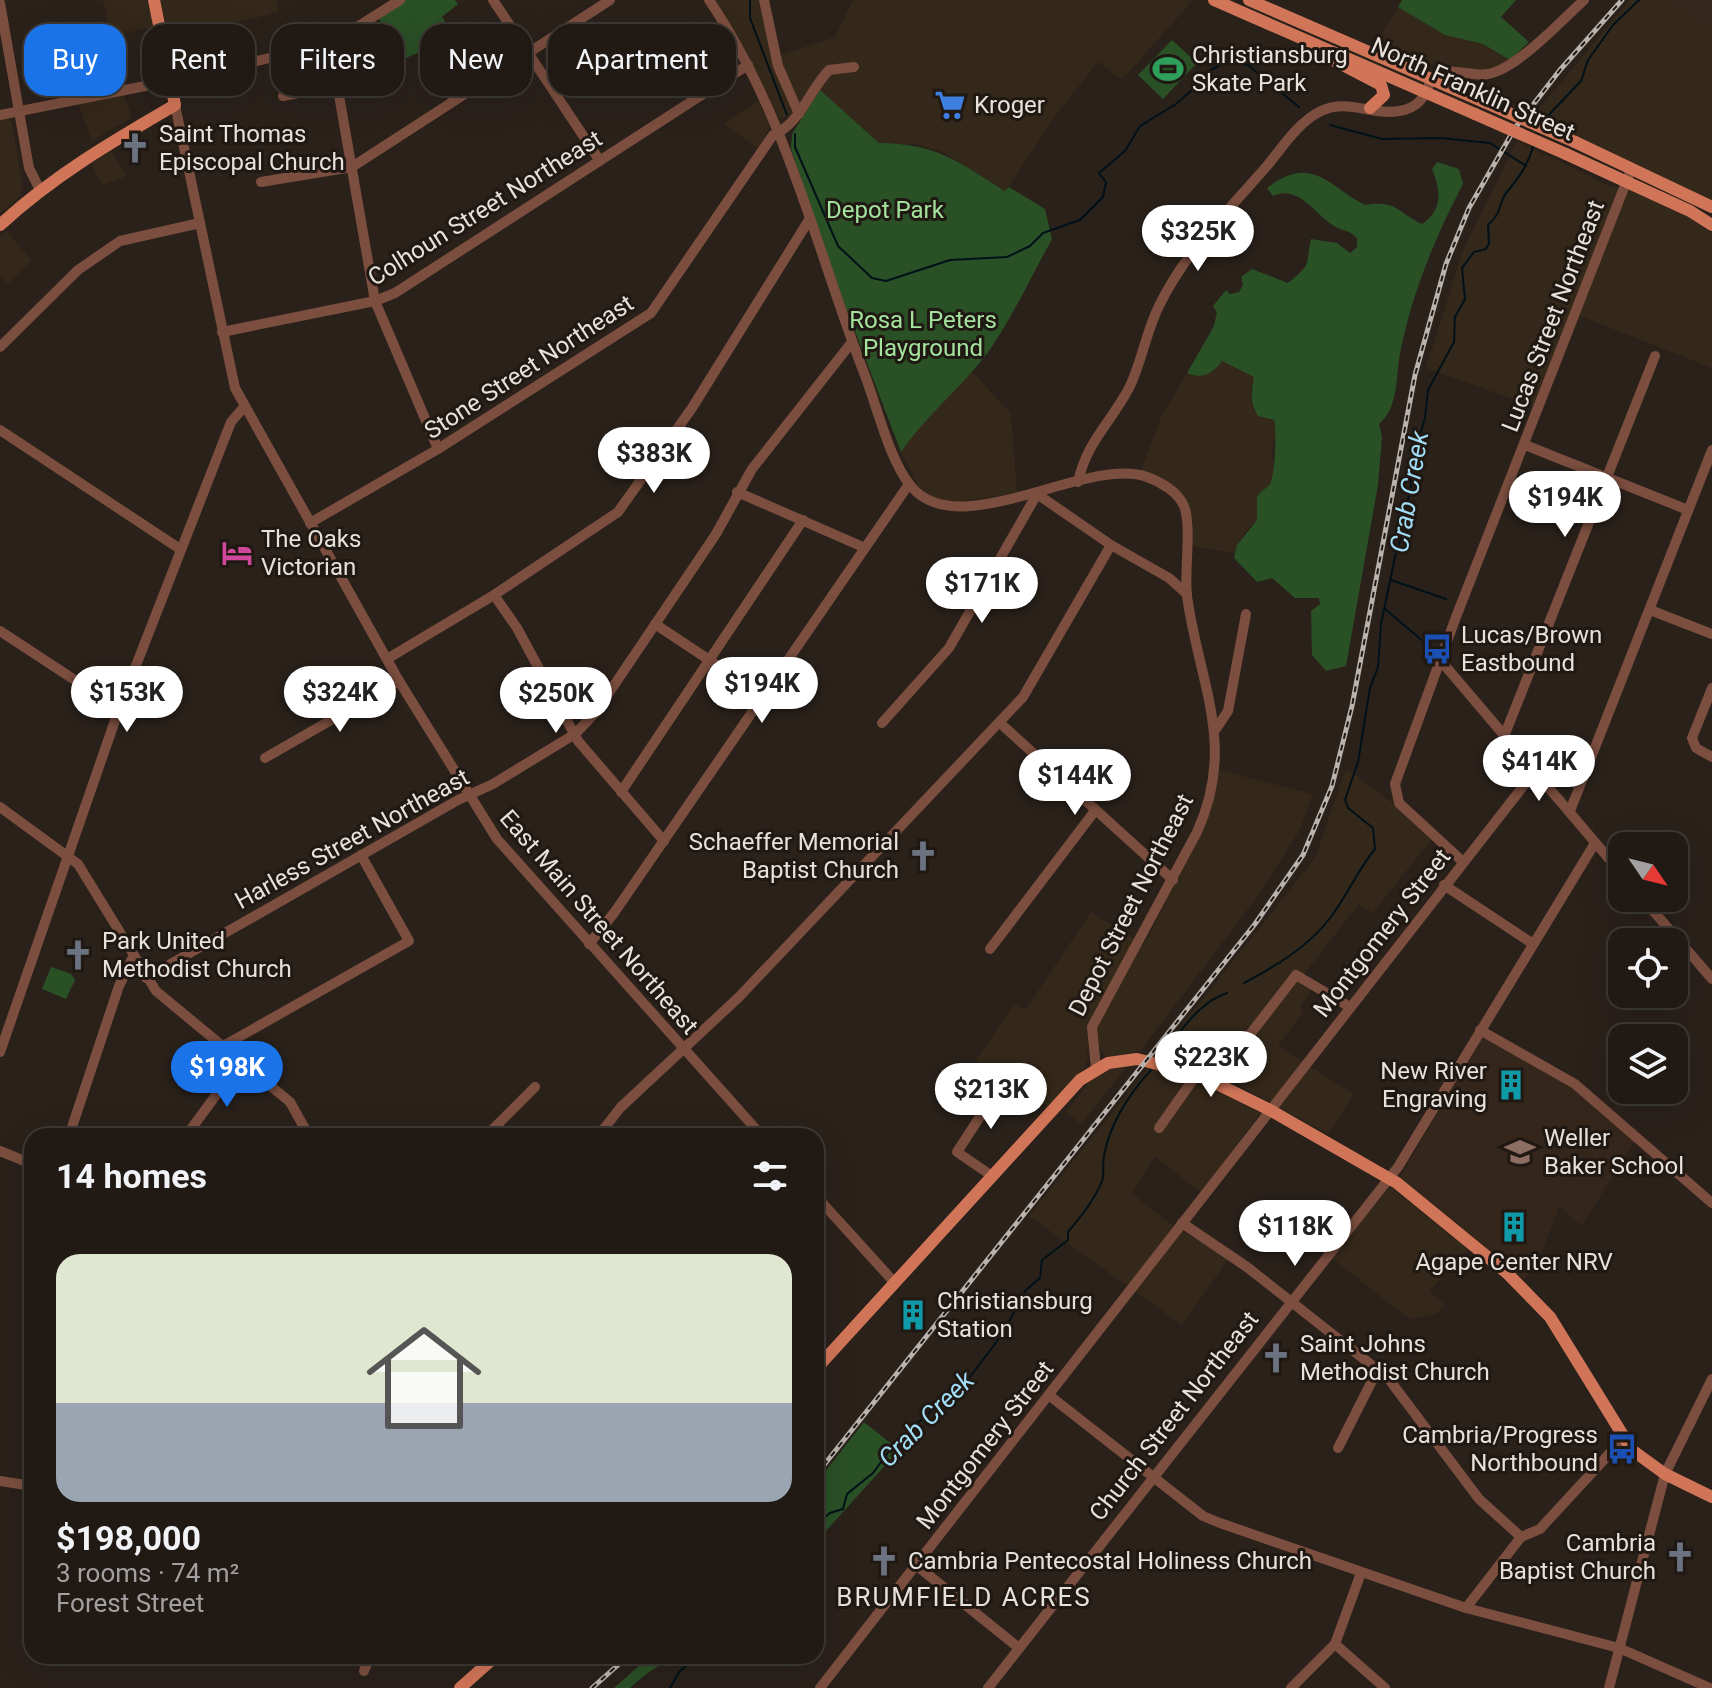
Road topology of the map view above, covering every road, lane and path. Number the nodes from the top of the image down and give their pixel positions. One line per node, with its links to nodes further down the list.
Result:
1 (154, 0): 11 (main road)
2 (400, 0): 12 (street)
3 (493, 0): 13 (street)
4 (610, 0): 15 (street)
5 (709, 0): 17 (street)
6 (764, 0): 28 (street)
7 (1214, 0): 14 (main road, North Franklin Street)
8 (1249, 0): 19 (main road, North Franklin Street)
9 (1584, 0): 19 (street)
10 (0, 3): 27 (street)
11 (159, 24)
12 (362, 24)
13 (508, 24)
14 (1309, 42): 21 (main road, North Franklin Street); 26 (main road)
15 (532, 52)
16 (532, 61): 31 (street)
17 (748, 65): 30 (street); 31 (street, Colhoun Street Northeast)
18 (854, 67): 28 (street, Stone Street Northeast)
19 (1431, 80): 21 (street); 33 (main road, North Franklin Street, bridge)
20 (142, 86): 27 (street)
21 (1427, 93): 26 (street); 34 (main road, North Franklin Street, bridge)
22 (173, 96): 25 (main road)
23 (339, 96): 32 (street)
24 (464, 96): 32 (street)
25 (175, 105): 36 (main road); 39 (street, East Main Street Northeast)
26 (1370, 108): 53 (street)
27 (19, 110): 29 (street); 36 (street)
28 (799, 114): 30 (street, Stone Street Northeast)
29 (0, 115)
30 (780, 132): 38 (street); 50 (street, Stone Street Northeast)
31 (600, 161): 42 (street, Colhoun Street Northeast)
32 (352, 167): 35 (street); 42 (street)
33 (1632, 168): 34 (street, Lucas Street Northeast); 37 (main road, North Franklin Street)
34 (1626, 181): 41 (main road, North Franklin Street); 49 (street, Lucas Street Northeast)
35 (261, 182)
36 (40, 190): 40 (main road)
37 (1712, 207)
38 (809, 220): 44 (street); 64 (street)
39 (200, 223): 43 (street, East Main Street Northeast); 45 (street)
40 (0, 225)
41 (1712, 225)
42 (375, 301): 43 (street, Colhoun Street Northeast); 50 (street)
43 (222, 332): 47 (street, East Main Street Northeast)
44 (852, 342): 54 (street); 55 (street, Harless Street Northeast)
45 (0, 347)
46 (1655, 356): 52 (street)
47 (244, 407): 59 (street, East Main Street Northeast); 62 (street)
48 (0, 430): 62 (street)
49 (1525, 445): 52 (street); 72 (street, Lucas Street Northeast)
50 (438, 449): 59 (street, Stone Street Northeast)
51 (1712, 450): 57 (street)
52 (1606, 479): 57 (street); 81 (street)
53 (1078, 482): 56 (street, Depot Street Northeast); 63 (street, Depot Street Northeast)
54 (909, 484): 56 (street, Depot Street Northeast); 61 (street)
55 (737, 492): 58 (street); 67 (street, Harless Street Northeast)
56 (1037, 494): 60 (street); 77 (street)
57 (1688, 510): 65 (street)
58 (803, 520): 61 (street); 71 (street)
59 (310, 523): 70 (street, East Main Street Northeast)
60 (1111, 545): 63 (street); 78 (street)
61 (863, 547): 75 (street)
62 (180, 549): 76 (street)
63 (1187, 594): 79 (street, Depot Street Northeast)
64 (494, 595): 70 (street); 80 (street)
65 (1650, 610): 69 (street); 88 (street)
66 (1246, 614): 79 (street)
67 (655, 624): 71 (street); 80 (street, Harless Street Northeast)
68 (0, 631): 76 (street)
69 (1712, 634)
70 (387, 659): 73 (street, East Main Street Northeast)
71 (710, 660): 75 (street); 85 (street)
72 (1441, 661): 81 (street); 95 (street, Lucas Street Northeast)
73 (399, 681): 83 (street); 86 (street, East Main Street Northeast)
74 (1712, 688): 82 (street)
75 (762, 695): 90 (street)
76 (119, 709): 93 (street)
77 (882, 723)
78 (1000, 723): 89 (street); 108 (street)
79 (1216, 729): 96 (street, Depot Street Northeast)
80 (575, 734): 85 (street); 86 (street, Harless Street Northeast)
81 (1505, 734): 84 (street)
82 (1712, 757)
83 (265, 758)
84 (1535, 771): 88 (street); 95 (street, Montgomery Street)
85 (621, 792): 90 (street)
86 (468, 796): 92 (street, Harless Street Northeast); 99 (street, East Main Street Northeast)
87 (0, 807): 93 (street)
88 (1570, 811): 91 (street)
89 (1094, 812): 96 (street); 101 (street)
90 (664, 841): 99 (street)
91 (1595, 843): 94 (street); 100 (street, Church Street Northeast)
92 (361, 855): 103 (street, Harless Street Northeast); 107 (street)
93 (66, 856): 102 (street); 109 (street)
94 (1608, 858)
95 (1462, 861): 97 (street, Montgomery Street)
96 (1173, 880): 111 (street, Depot Street Northeast)
97 (1444, 885): 100 (street); 105 (street, Montgomery Street)
98 (1654, 912): 104 (street)
99 (589, 944): 108 (street, East Main Street Northeast)
100 (1533, 944): 106 (street, Church Street Northeast)
101 (990, 949)
102 (133, 957): 103 (street); 117 (street)
103 (146, 978): 107 (street)
104 (1712, 979)
105 (1350, 1007): 113 (street); 116 (street, Montgomery Street)
106 (1480, 1030): 127 (street, Church Street Northeast); 128 (street)
107 (223, 1046): 110 (street)
108 (684, 1049): 121 (street); 122 (street, East Main Street Northeast)
109 (0, 1052)
110 (241, 1061): 118 (street); 119 (street)
111 (1096, 1068): 112 (main road); 126 (main road)
112 (1197, 1074): 113 (main road); 123 (street)
113 (1214, 1081): 116 (main road)
114 (535, 1087): 120 (street)
115 (996, 1092): 126 (street)
116 (1270, 1110): 127 (main road); 130 (street, Montgomery Street)
117 (72, 1128)
118 (192, 1128)
119 (305, 1128)
120 (498, 1128)
121 (604, 1128)
122 (755, 1128)
123 (1159, 1128)
124 (0, 1151): 125 (street)
125 (24, 1161)
126 (992, 1176): 131 (main road)
127 (1389, 1178): 132 (street, Church Street Northeast); 137 (main road)
128 (1712, 1203)
129 (824, 1205): 131 (street)
130 (1182, 1223): 132 (street); 136 (street, Montgomery Street)
131 (894, 1282): 133 (main road)
132 (1290, 1300): 134 (street); 140 (street, Church Street Northeast)
133 (824, 1360)
134 (1378, 1369): 138 (street); 144 (street)
135 (1712, 1379): 139 (street)
136 (1050, 1396): 140 (street); 145 (street, Montgomery Street)
137 (1623, 1439): 139 (main road); 144 (street)
138 (1338, 1448)
139 (1665, 1474): 143 (main road); 150 (street)
140 (1153, 1476): 146 (street); 149 (street, Church Street Northeast)
141 (0, 1481): 142 (street)
142 (24, 1485)
143 (1712, 1497)
144 (1521, 1537): 147 (street)
145 (916, 1565): 149 (street); 155 (street, Montgomery Street)
146 (1361, 1573): 147 (street); 148 (street)
147 (1466, 1608): 150 (street)
148 (1335, 1644): 157 (street); 158 (street)
149 (1019, 1648): 156 (street, Church Street Northeast)
150 (1619, 1648): 159 (street); 160 (street)
151 (367, 1664): 153 (street)
152 (487, 1664): 154 (main road)
153 (364, 1671)
154 (460, 1688)
155 (820, 1688)
156 (988, 1688)
157 (1291, 1688)
158 (1385, 1688)
159 (1609, 1688)
160 (1710, 1688)

